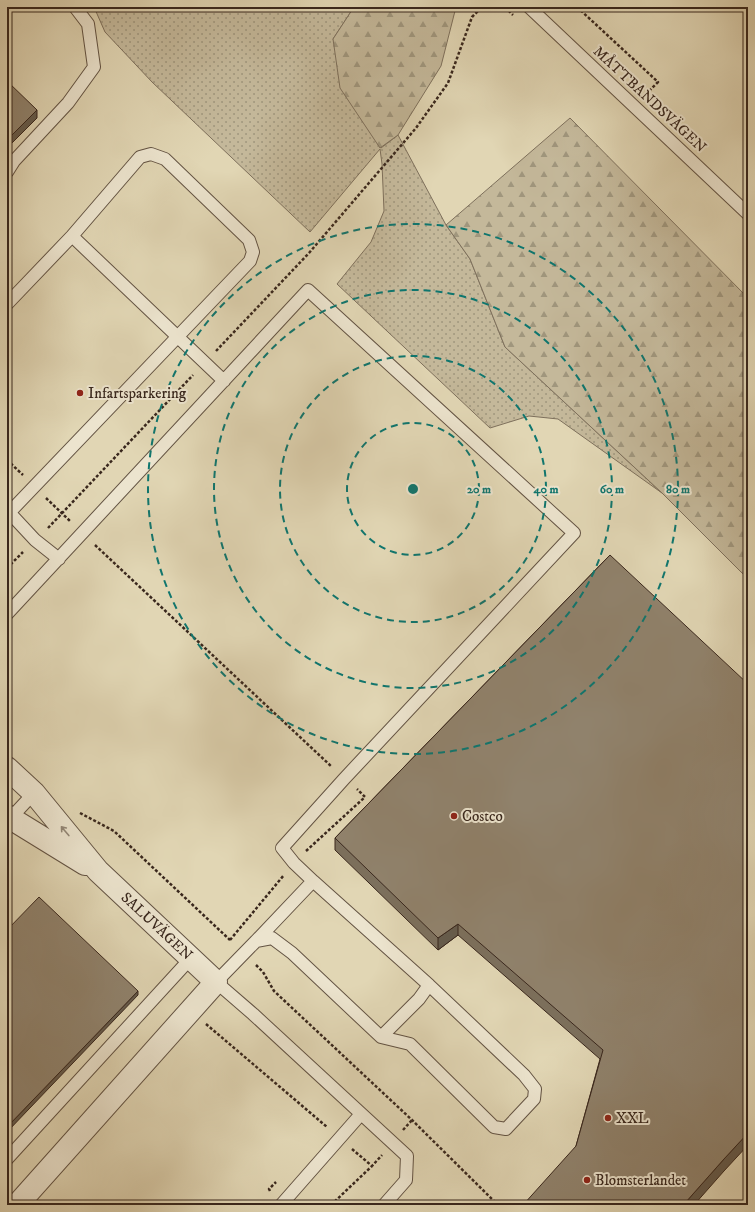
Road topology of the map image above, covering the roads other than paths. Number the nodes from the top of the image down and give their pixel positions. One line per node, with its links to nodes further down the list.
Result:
1 (75, 7): 3 (lane)
2 (529, 7): 4 (lane, MÅTTBANDSVÄGEN)
3 (7, 172)
4 (748, 214)
5 (72, 236): 6 (lane); 7 (lane); 7 (lane)
6 (7, 304)
7 (178, 337): 8 (lane); 9 (lane)
8 (224, 381): 10 (lane); 16 (lane)
9 (8, 513): 10 (lane)
10 (59, 559): 11 (lane)
11 (7, 614)
12 (7, 768): 13 (street, SALUVÄGEN)
13 (34, 794): 14 (lane); 15 (street, SALUVÄGEN, one-way to 13)
14 (8, 819): 15 (street, SALUVÄGEN)
15 (98, 871): 18 (street, SALUVÄGEN)
16 (313, 881): 17 (lane); 20 (lane)
17 (256, 941): 19 (lane); 21 (lane)
18 (191, 958): 19 (street, SALUVÄGEN); 23 (lane)
19 (216, 982): 22 (lane); 24 (street)
20 (429, 985): 21 (lane); 21 (lane)
21 (381, 1037)
22 (361, 1114): 25 (lane); 26 (lane)
23 (7, 1159)
24 (17, 1205)
25 (282, 1205)
26 (384, 1205)

